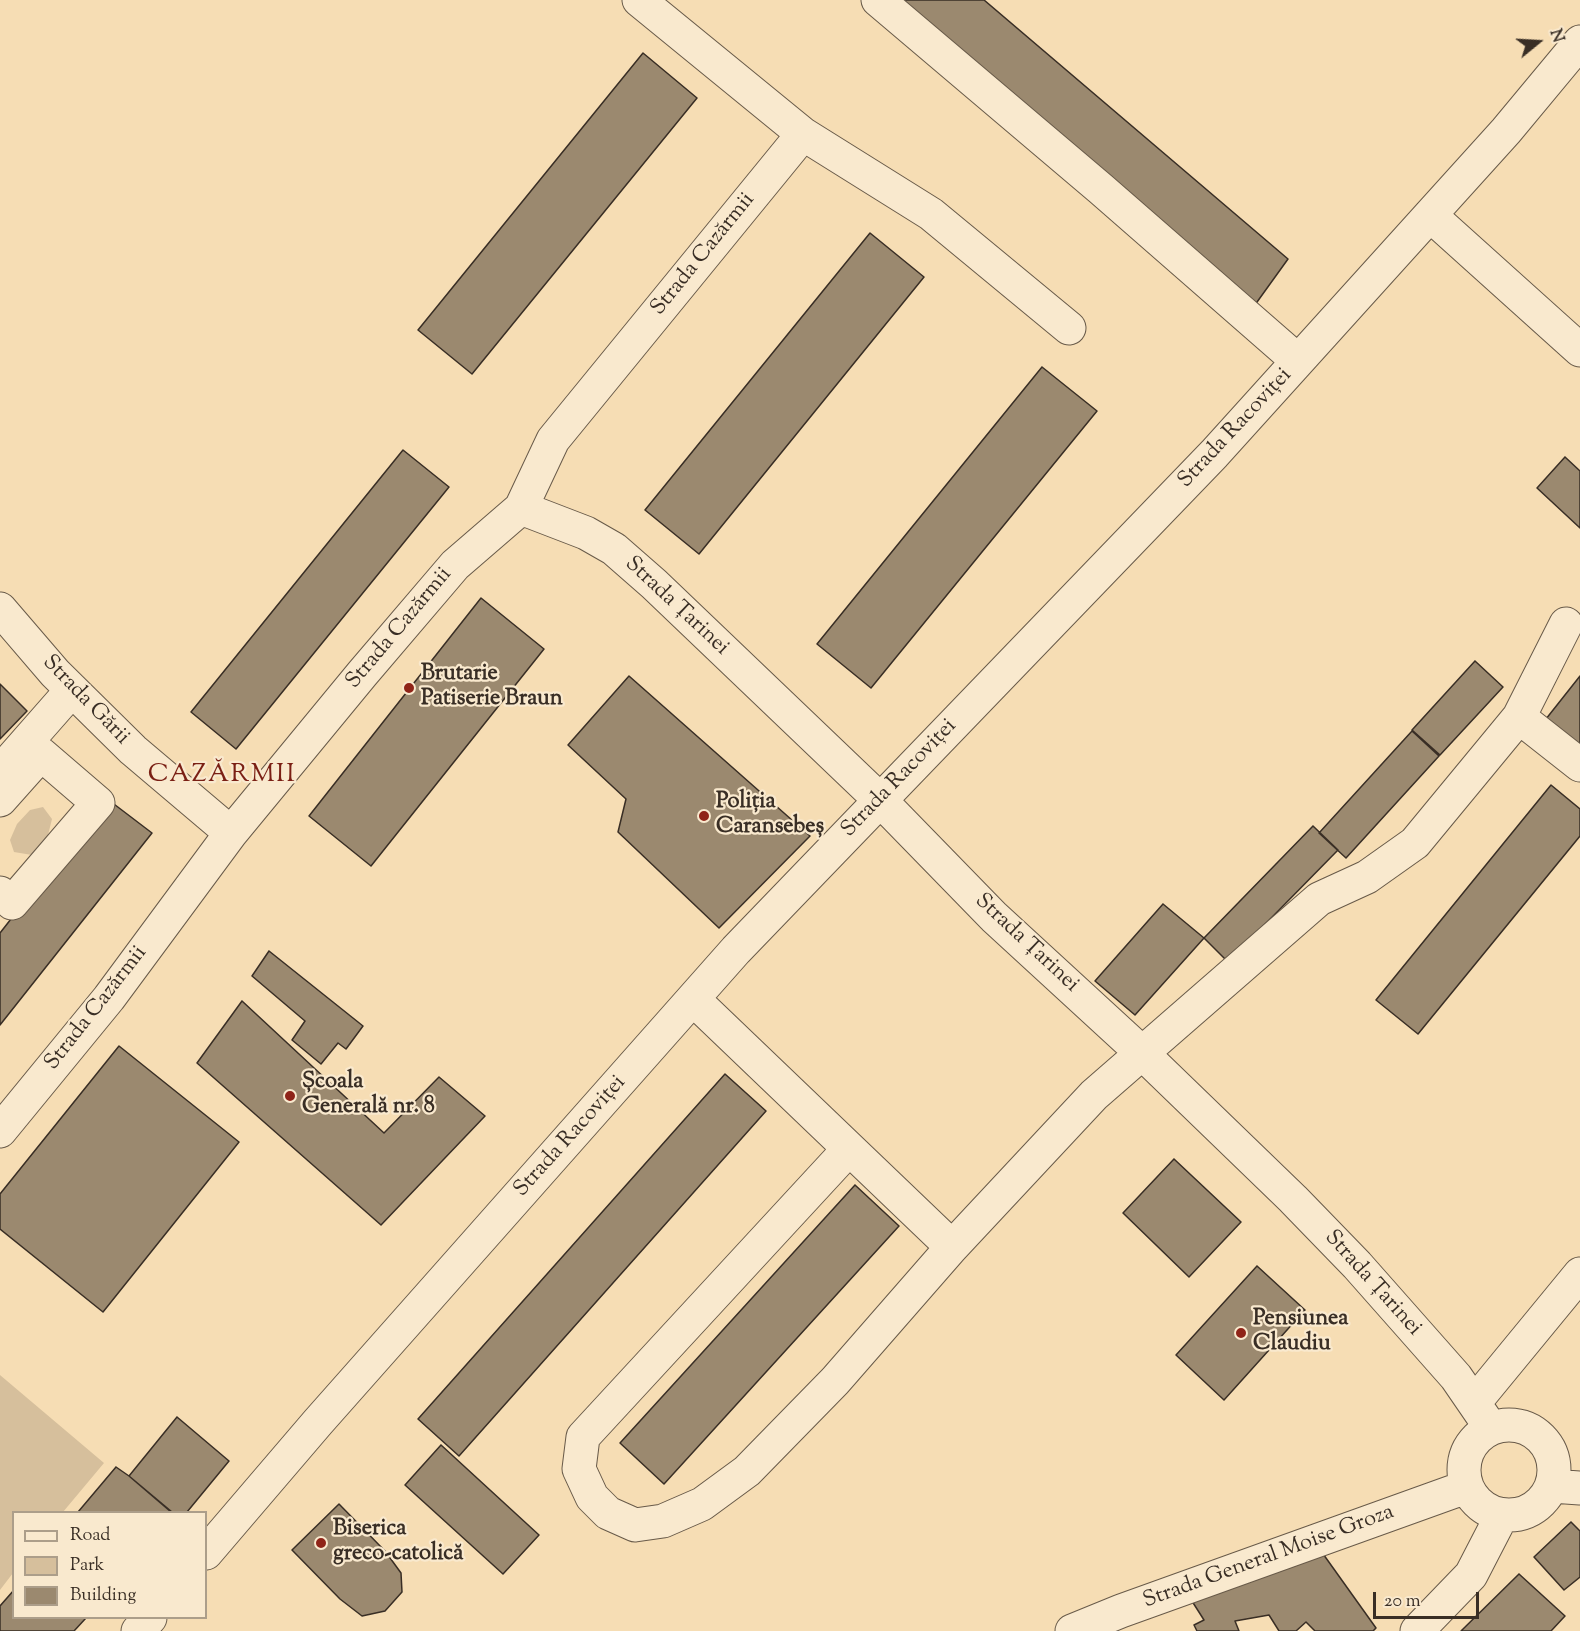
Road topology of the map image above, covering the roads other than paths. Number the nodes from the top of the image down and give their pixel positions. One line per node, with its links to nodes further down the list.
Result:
1 (639, 0): 4 (street)
2 (878, 0): 8 (street)
3 (1580, 42): 5 (street, Strada Racoviței)
4 (803, 134): 6 (street); 9 (street, Strada Cazărmii)
5 (1430, 214): 7 (street); 8 (street, Strada Racoviței)
6 (1069, 328)
7 (1580, 350)
8 (1298, 361): 17 (street, Strada Racoviței)
9 (521, 508): 17 (street, Strada Țarinei); 18 (street, Strada Cazărmii)
10 (0, 609): 12 (street, Strada Gării)
11 (1566, 624): 13 (street)
12 (72, 690): 15 (street); 18 (street, Strada Gării)
13 (1519, 717): 14 (street); 21 (street)
14 (1580, 765)
15 (0, 772)
16 (0, 800): 19 (street)
17 (880, 800): 20 (street, Strada Racoviței); 21 (street, Strada Țarinei)
18 (231, 833): 22 (street, Strada Cazărmii)
19 (0, 893)
20 (693, 999): 23 (street); 30 (street, Strada Racoviței)
21 (1142, 1053): 24 (street); 26 (street, Strada Țarinei)
22 (0, 1131)
23 (848, 1150): 24 (street); 24 (street)
24 (952, 1247)
25 (1580, 1274): 26 (street)
26 (1482, 1416): 27 (street); 28 (street)
27 (1466, 1487): 29 (street); 33 (street, Strada General Moise Groza)
28 (1566, 1487): 29 (street)
29 (1502, 1515): 34 (street)
30 (207, 1552)
31 (148, 1619): 32 (street)
32 (138, 1631)
33 (1072, 1631)
34 (1417, 1631)

